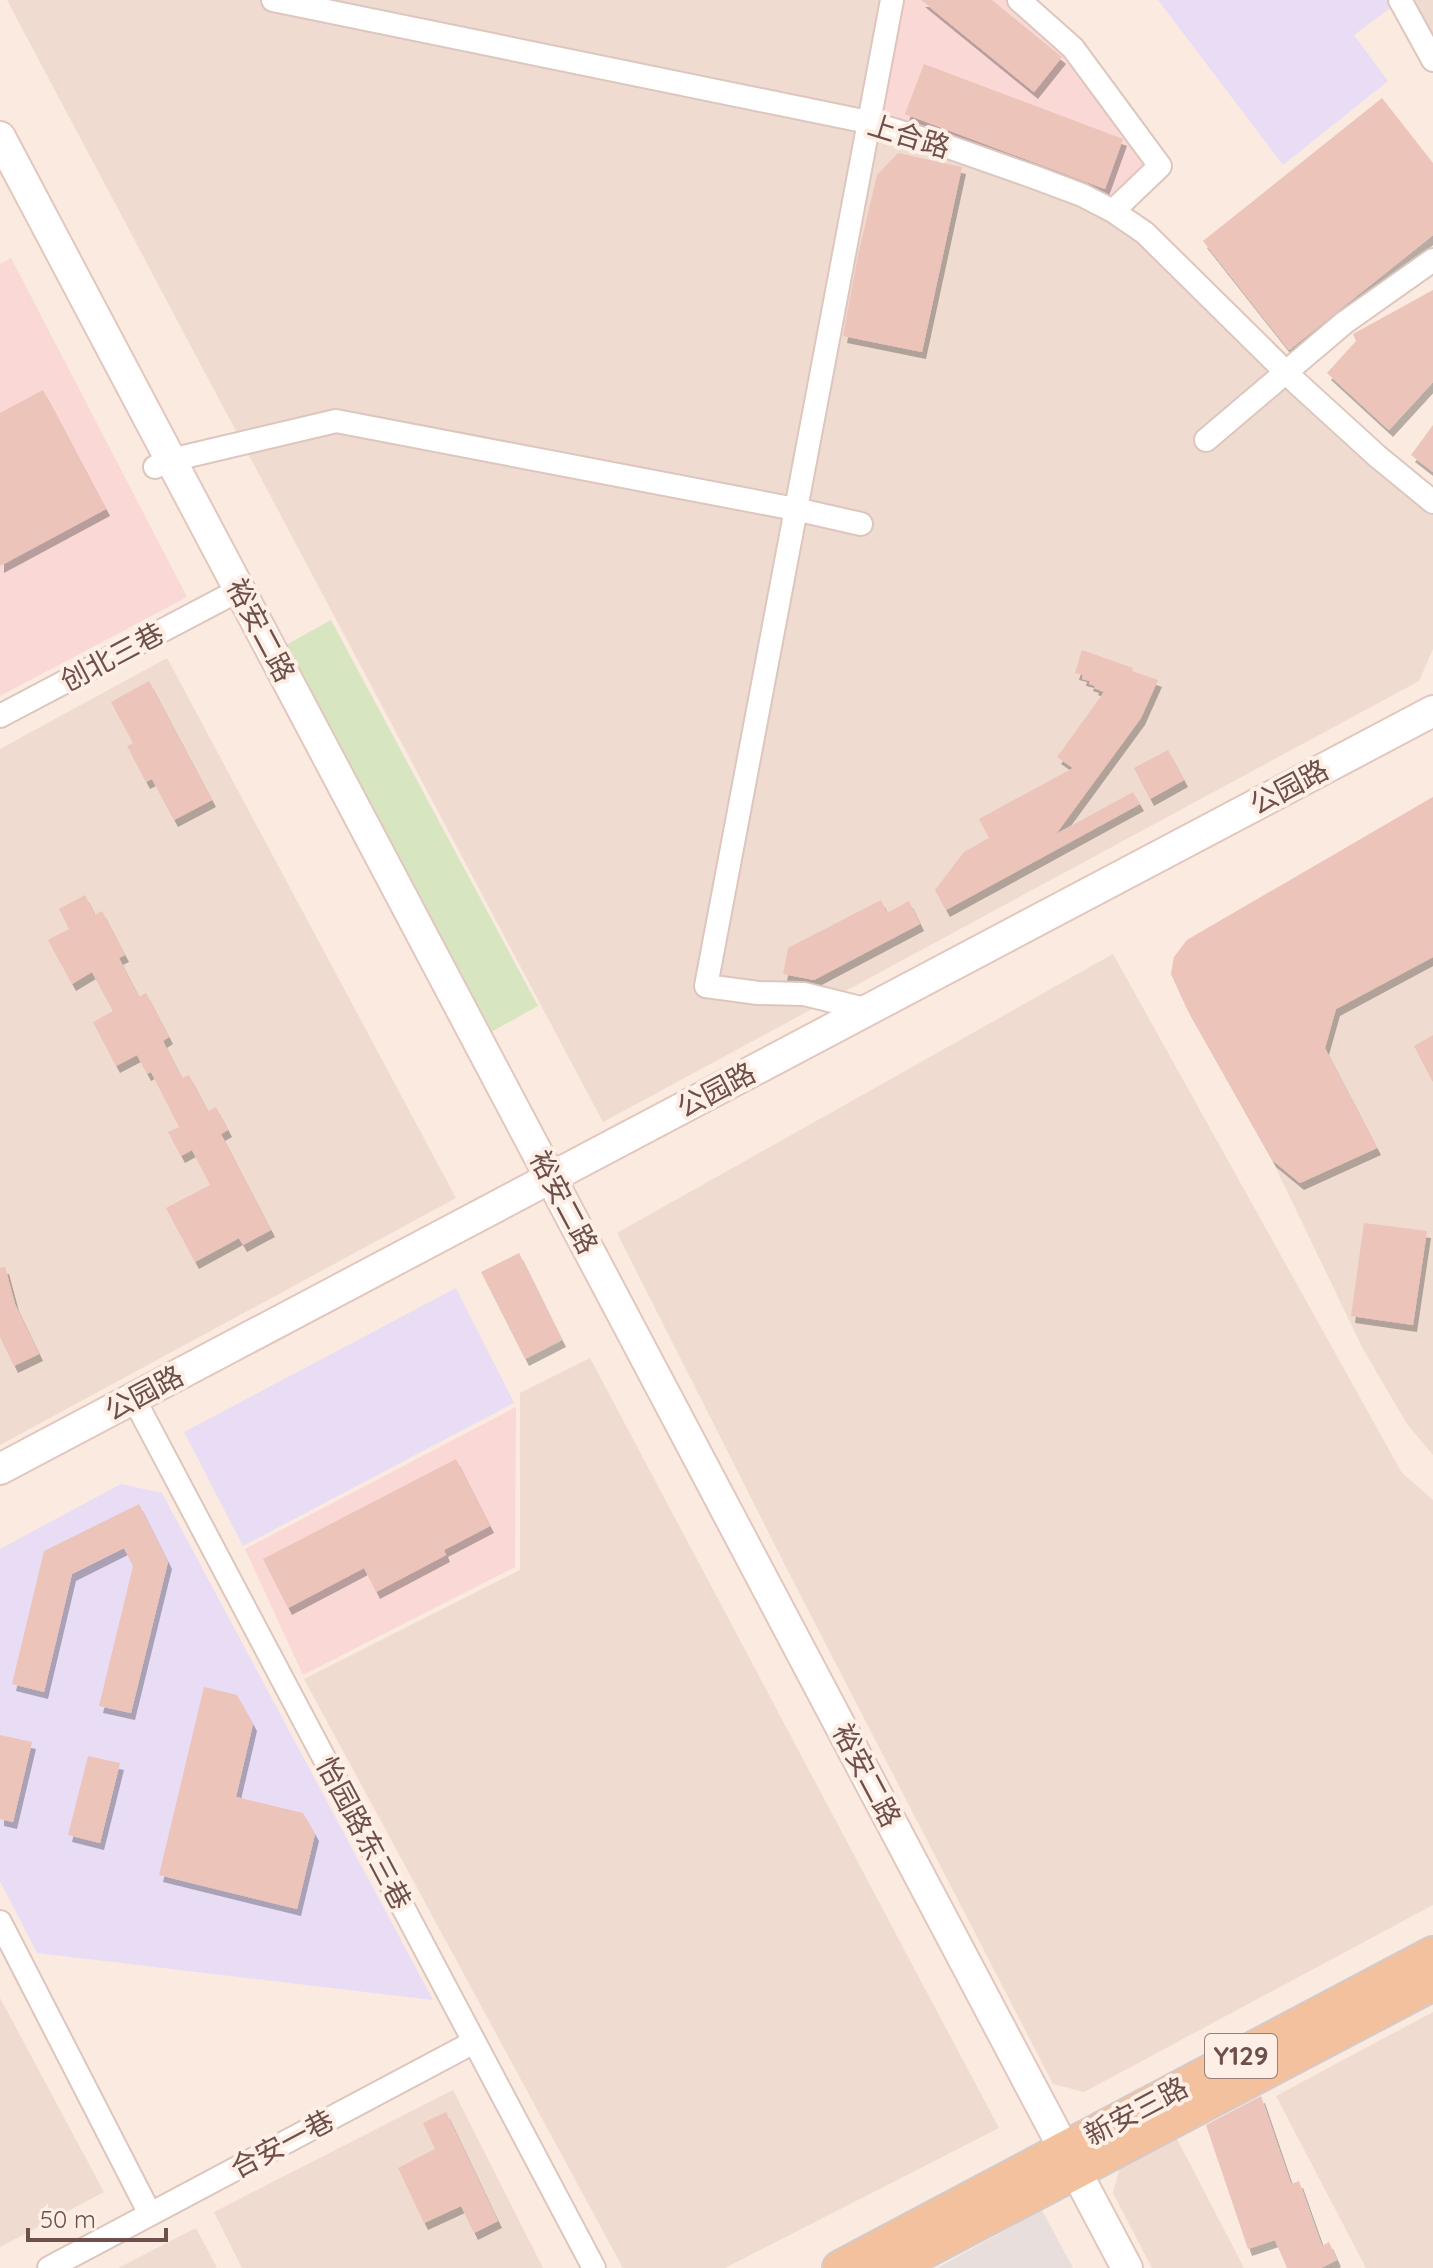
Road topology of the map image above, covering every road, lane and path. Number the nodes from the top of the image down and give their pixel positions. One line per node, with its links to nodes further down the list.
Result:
1 (273, 0): 6 (street, 上合路)
2 (892, 0): 6 (street)
3 (1019, 0): 9 (street)
4 (1400, 0): 5 (street)
5 (1433, 60)
6 (868, 122): 9 (street, 上合路); 15 (street)
7 (0, 137): 13 (main road, 裕安二路)
8 (0, 174): 13 (main road, 裕安二路)
9 (1113, 211): 11 (street, 上合路)
10 (1433, 260): 11 (street)
11 (1286, 372): 12 (street); 14 (street, 上合路)
12 (1206, 440)
13 (163, 463): 15 (street); 17 (main road, 裕安二路); 22 (main road, 裕安二路)
14 (1433, 502)
15 (795, 509): 16 (street); 21 (street)
16 (861, 524)
17 (224, 598): 19 (street, 创北三巷); 22 (main road, 裕安二路)
18 (1433, 711): 21 (main road, 公园路)
19 (0, 716)
20 (1433, 735): 22 (main road, 公园路)
21 (869, 1010): 22 (main road, 公园路)
22 (548, 1191): 23 (main road, 公园路); 30 (main road, 裕安二路)
23 (139, 1408): 24 (main road, 公园路); 25 (main road, 公园路); 29 (street, 怡园路东三巷)
24 (0, 1469)
25 (0, 1492)
26 (0, 1922): 31 (street)
27 (1433, 1954): 30 (main road, 新安三路 / Y129)
28 (1433, 1983): 30 (main road, 新安三路)
29 (474, 2042): 31 (street, 合安一巷); 33 (street, 怡园路东三巷)
30 (1062, 2164): 34 (main road, 新安三路); 35 (main road, 新安三路); 36 (main road, 裕安二路); 37 (main road, 裕安二路)
31 (150, 2214): 32 (street, 合安一巷)
32 (49, 2268)
33 (594, 2268)
34 (840, 2268)
35 (892, 2268)
36 (1107, 2268)
37 (1127, 2268)

